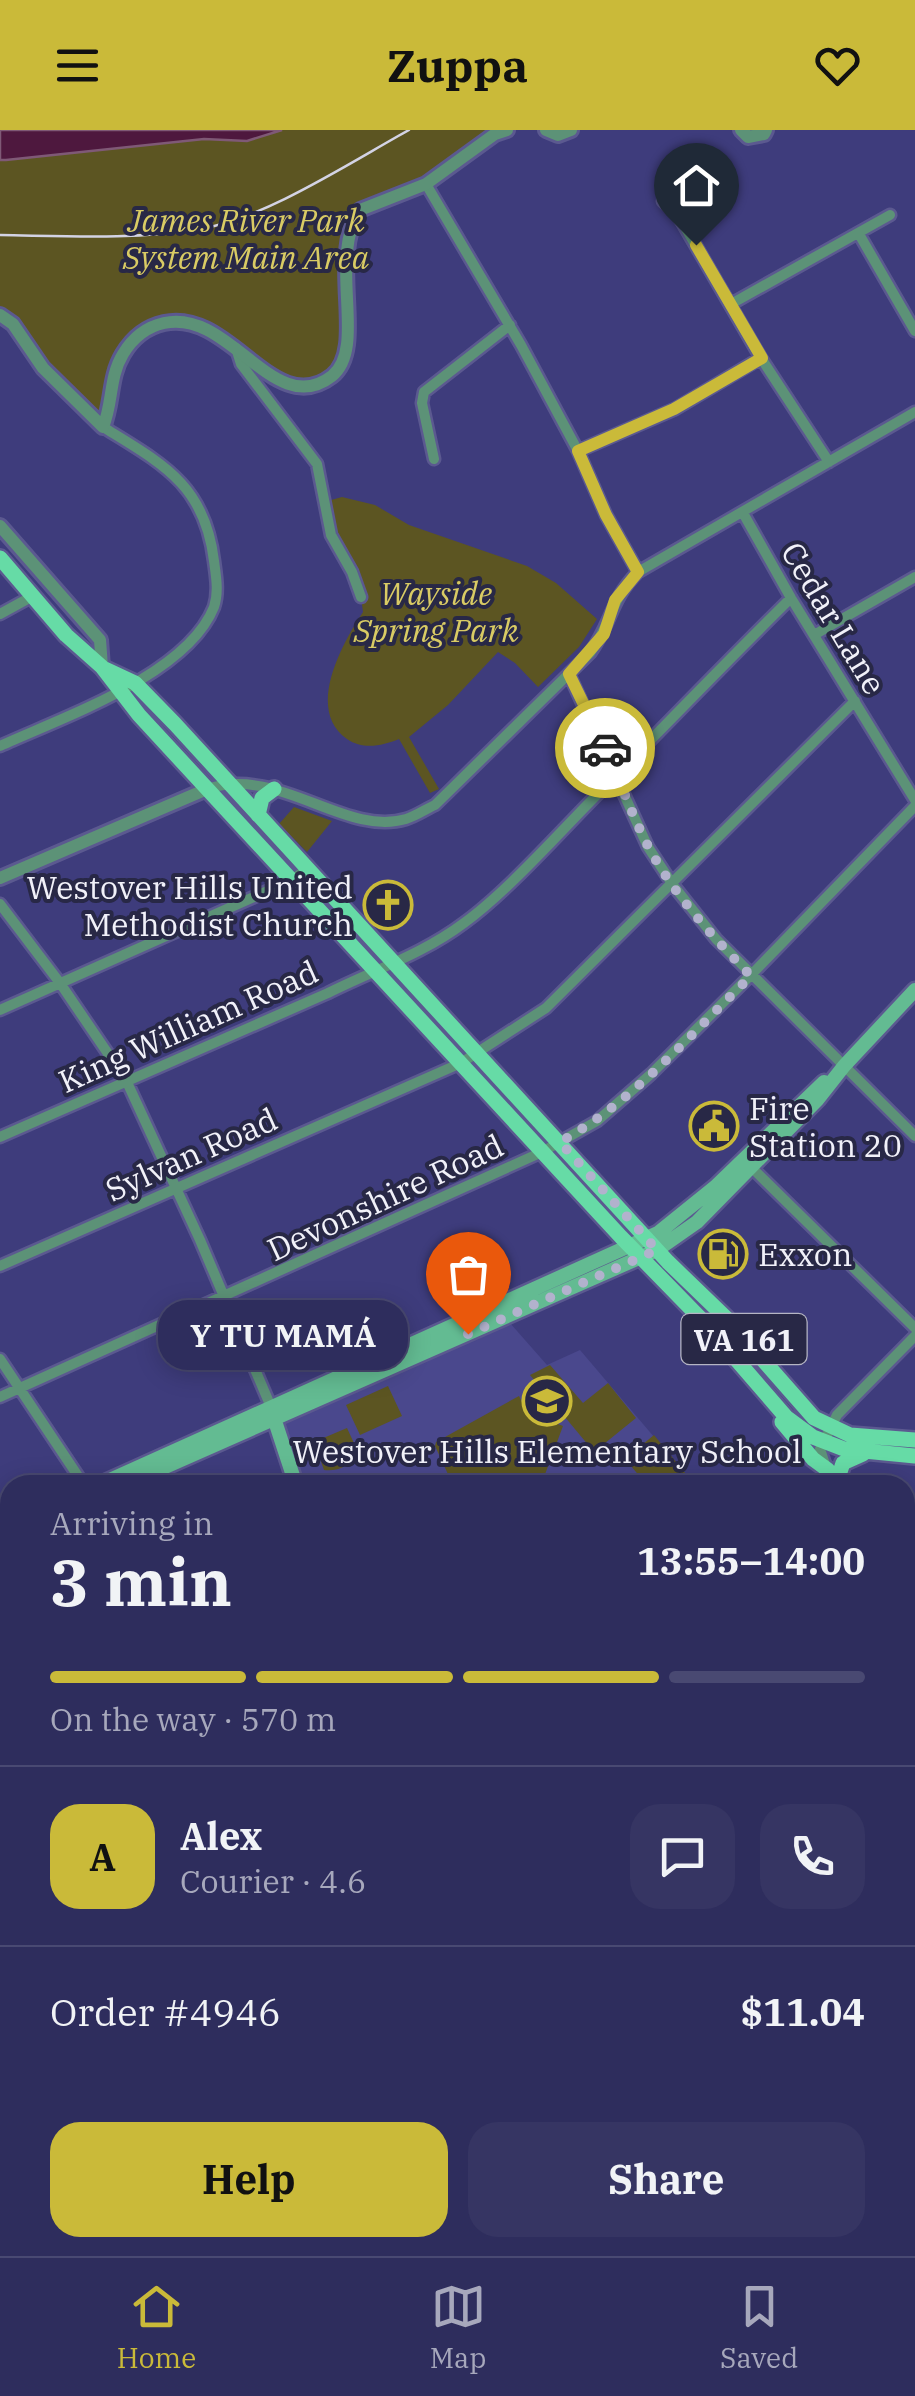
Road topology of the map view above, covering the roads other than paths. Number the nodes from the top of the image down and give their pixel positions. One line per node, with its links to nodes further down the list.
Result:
1 (507, 130): 6 (street)
2 (546, 130): 3 (street)
3 (571, 130)
4 (741, 130): 5 (street)
5 (766, 130)
6 (426, 184): 12 (street); 14 (street)
7 (663, 201): 10 (street)
8 (890, 214): 9 (street)
9 (859, 234): 10 (street); 13 (street)
10 (731, 304): 15 (street)
11 (0, 315): 17 (street)
12 (510, 325): 18 (street); 19 (street)
13 (915, 330)
14 (236, 347): 17 (street); 27 (street)
15 (762, 358): 18 (street); 20 (street)
16 (915, 412): 20 (street)
17 (103, 427): 33 (street)
18 (578, 451): 24 (street)
19 (434, 458)
20 (829, 462): 21 (street)
21 (743, 513): 24 (street); 28 (street, Cedar Lane)
22 (0, 526): 31 (street)
23 (0, 558): 26 (main road, VA 161)
24 (638, 572): 32 (street)
25 (915, 577): 30 (street)
26 (31, 596): 29 (street); 31 (main road, VA 161)
27 (361, 597)
28 (791, 598): 30 (street, Cedar Lane); 37 (street, King William Road)
29 (0, 614)
30 (814, 635): 35 (street, Cedar Lane)
31 (102, 667): 33 (main road, VA 161); 34 (main road, VA 161)
32 (569, 674): 37 (street); 40 (street)
33 (135, 682): 34 (street); 38 (main road, VA 161)
34 (118, 692): 36 (street); 39 (main road, VA 161)
35 (855, 701): 41 (street, Cedar Lane); 46 (street, Sylvan Road)
36 (0, 746)
37 (617, 774): 46 (street); 48 (street, King William Road)
38 (228, 782): 39 (street); 40 (street); 42 (main road, VA 161)
39 (207, 788): 44 (street); 45 (main road, VA 161)
40 (274, 789): 42 (main road)
41 (915, 803): 50 (street, Devonshire Road)
42 (258, 815): 43 (main road, VA 161)
43 (307, 869): 45 (street); 48 (main road, VA 161)
44 (0, 878)
45 (292, 880): 49 (main road, VA 161); 51 (street)
46 (672, 885): 50 (street); 54 (street, Sylvan Road)
47 (0, 904): 51 (street)
48 (396, 962): 49 (street, King William Road); 54 (main road, VA 161)
49 (376, 972): 55 (main road, VA 161); 57 (street, King William Road)
50 (751, 976): 56 (street); 60 (street, Devonshire Road)
51 (60, 983): 53 (street); 57 (street)
52 (915, 990): 56 (main road)
53 (0, 1010)
54 (478, 1053): 55 (street, Sylvan Road); 60 (main road, VA 161)
55 (461, 1063): 61 (main road, VA 161); 63 (street, Sylvan Road)
56 (844, 1066): 58 (street); 62 (main road)
57 (126, 1080): 59 (street, King William Road); 63 (street)
58 (915, 1136)
59 (0, 1137)
60 (560, 1142): 61 (street, Devonshire Road); 64 (main road, VA 161)
61 (542, 1152): 65 (main road, VA 161); 67 (street, Devonshire Road)
62 (748, 1163): 64 (main road); 68 (street)
63 (176, 1187): 66 (street, Sylvan Road); 67 (street)
64 (652, 1244): 65 (main road); 75 (main road, VA 161)
65 (636, 1252): 73 (main road, VA 161); 74 (main road)
66 (0, 1266)
67 (224, 1298): 71 (street, Devonshire Road); 74 (street)
68 (915, 1328)
69 (915, 1336): 75 (street)
70 (0, 1359): 71 (street)
71 (19, 1388): 72 (street, Devonshire Road); 79 (street)
72 (0, 1397)
73 (768, 1397): 75 (main road, VA 161); 83 (main road)
74 (273, 1414): 80 (main road); 81 (main road); 82 (main road)
75 (826, 1434): 76 (main road, VA 161); 77 (main road, VA 161); 84 (street)
76 (915, 1440)
77 (866, 1453): 78 (main road, VA 161); 85 (main road)
78 (915, 1456)
79 (77, 1475)
80 (124, 1475)
81 (145, 1475)
82 (293, 1475)
83 (830, 1475)
84 (832, 1475)
85 (837, 1475)

